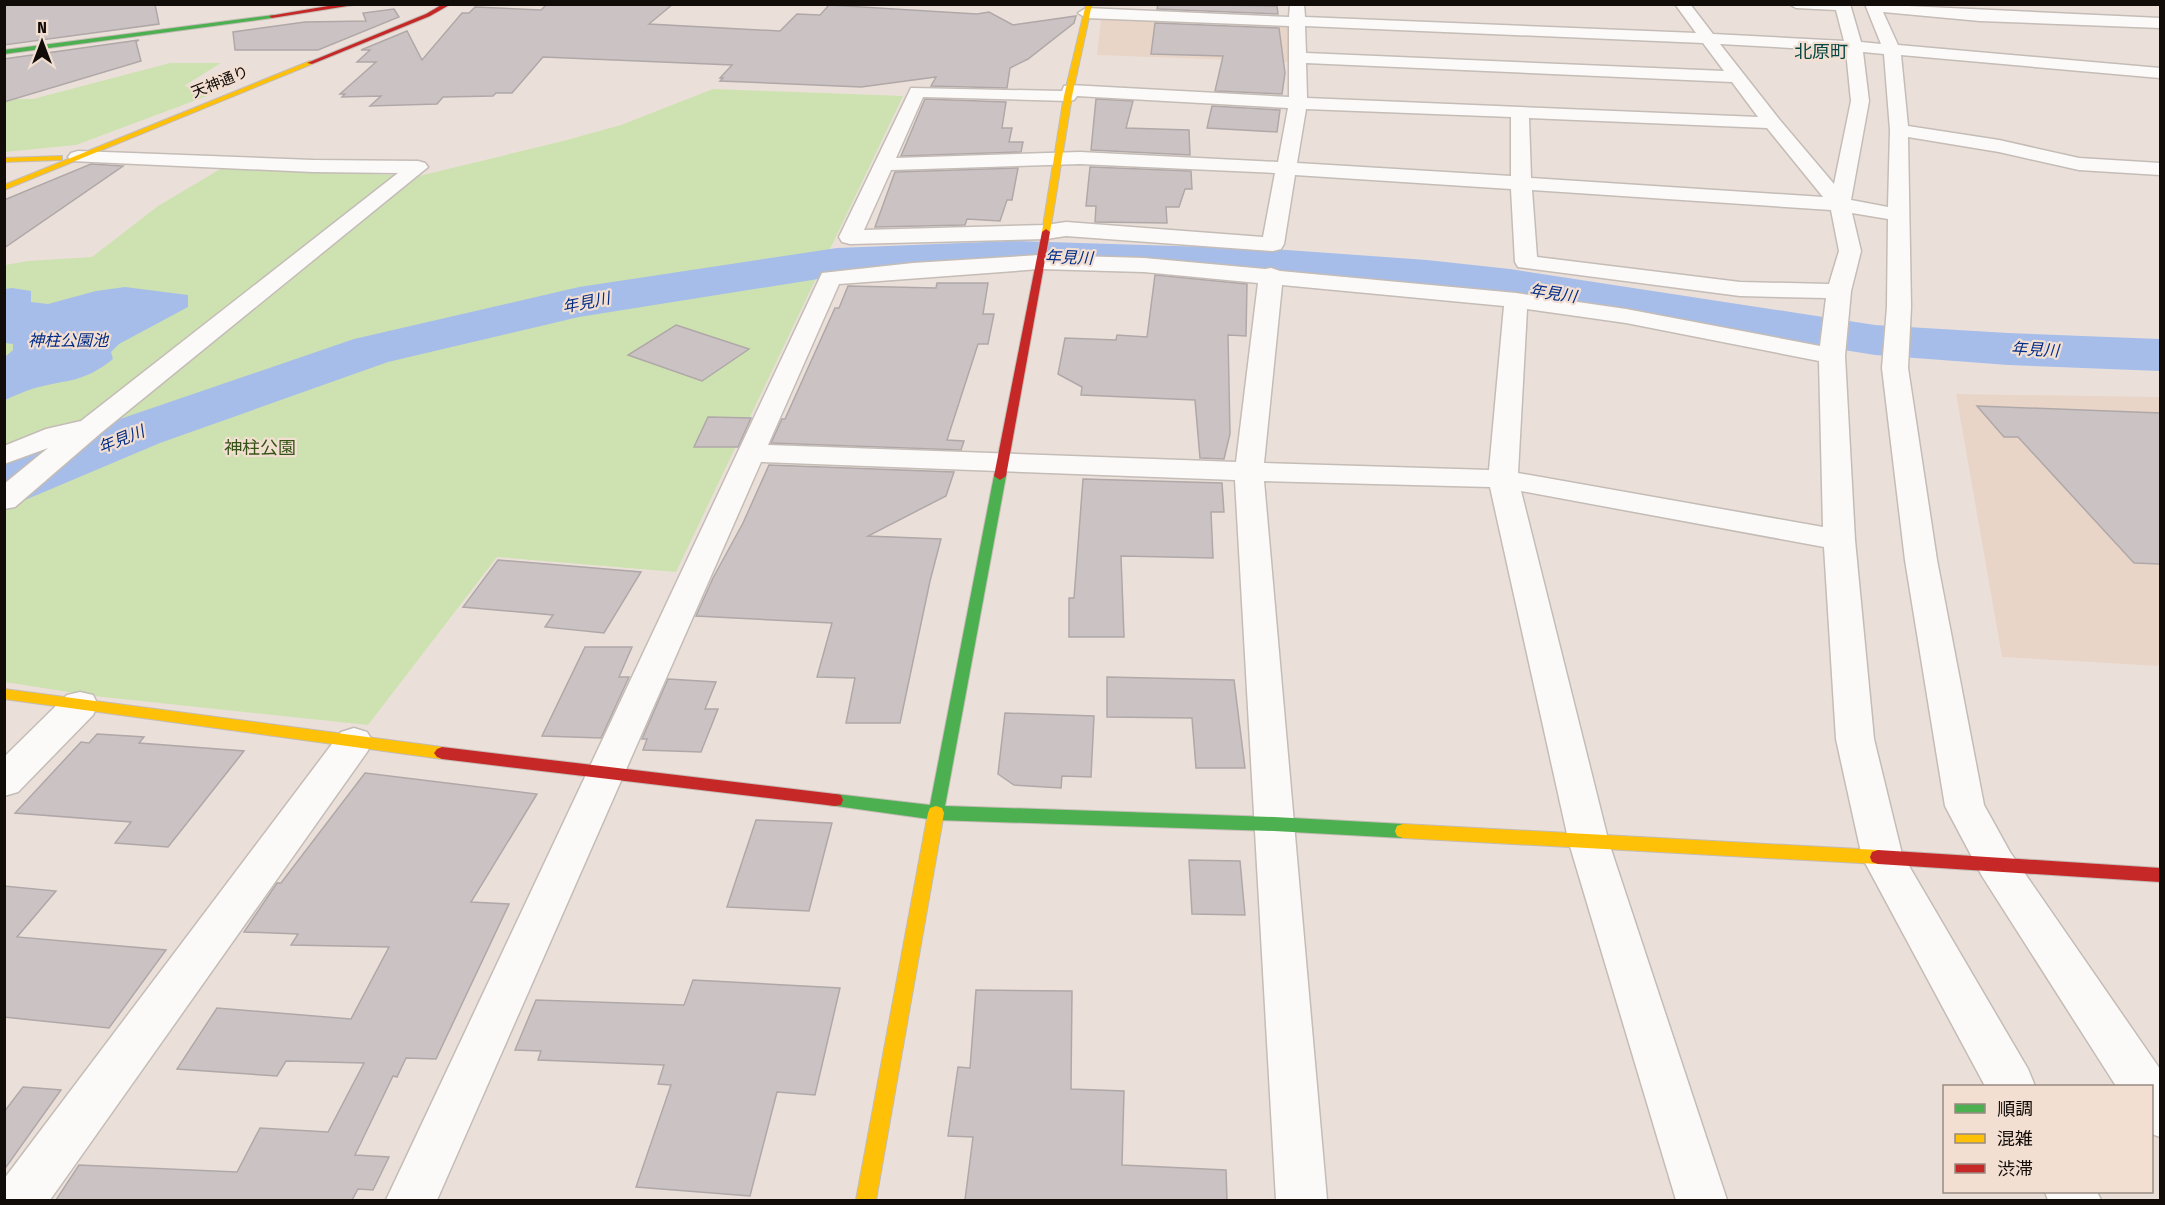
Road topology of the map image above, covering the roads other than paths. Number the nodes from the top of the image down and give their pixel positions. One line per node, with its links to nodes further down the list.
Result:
1 (357, 4): 15 (street)
2 (448, 4): 29 (street, 天神通り)
3 (1682, 4): 14 (street)
4 (1796, 4): 6 (street)
5 (2067, 4): 11 (street)
6 (1842, 5): 16 (street)
7 (1873, 6): 11 (street); 17 (street)
8 (1088, 9): 9 (street); 24 (street)
9 (1297, 13): 14 (street); 21 (street)
10 (143, 18): 15 (street)
11 (2088, 20): 12 (street); 13 (street)
12 (2160, 22)
13 (2106, 35)
14 (1706, 38): 16 (street); 23 (street)
15 (93, 40): 18 (street); 20 (street)
16 (1854, 47): 17 (street); 37 (street)
17 (1892, 50): 22 (street); 28 (street)
18 (4, 52)
19 (2133, 57): 22 (street)
20 (60, 58)
21 (1298, 58): 23 (street); 25 (street)
22 (2157, 75)
23 (1736, 77): 27 (street)
24 (1069, 93): 25 (street); 30 (street); 32 (street)
25 (1298, 103): 26 (street); 33 (street)
26 (1520, 113): 27 (street); 35 (street)
27 (1772, 123): 37 (street)
28 (1899, 130): 34 (street); 38 (street)
29 (78, 158): 31 (street); 36 (street, 天神通り); 45 (street)
30 (1059, 158): 32 (street); 33 (street); 39 (street)
31 (4, 160)
32 (884, 164): 39 (street)
33 (1287, 168): 35 (street); 39 (street)
34 (2160, 169)
35 (1521, 183): 37 (street); 42 (street)
36 (4, 188)
37 (1840, 204): 38 (street); 42 (street)
38 (1900, 215): 62 (street)
39 (1046, 232): 40 (street)
40 (1040, 262): 41 (street); 46 (street); 48 (street)
41 (1271, 276): 43 (street); 49 (street)
42 (1839, 294): 44 (street)
43 (1516, 300): 44 (street); 50 (street)
44 (1832, 356): 52 (street)
45 (92, 426): 47 (street); 51 (street)
46 (752, 453): 48 (street); 56 (street)
47 (4, 456)
48 (1001, 464): 49 (street); 58 (street)
49 (1249, 471): 50 (street); 59 (street)
50 (1503, 479): 52 (street); 60 (street)
51 (4, 500)
52 (1839, 540): 61 (street)
53 (4, 694): 54 (street)
54 (80, 705): 55 (street); 57 (street)
55 (354, 742): 56 (street); 66 (street)
56 (607, 771): 58 (street); 67 (street)
57 (4, 781)
58 (936, 812): 59 (street); 68 (street)
59 (1274, 824): 60 (street); 69 (street)
60 (1589, 843): 61 (street); 70 (street)
61 (1882, 857): 62 (street); 64 (street)
62 (1995, 864): 63 (street); 65 (street)
63 (2160, 876)
64 (2010, 1085)
65 (2142, 1085)
66 (20, 1200)
67 (411, 1200)
68 (866, 1200)
69 (1301, 1200)
70 (1701, 1200)

